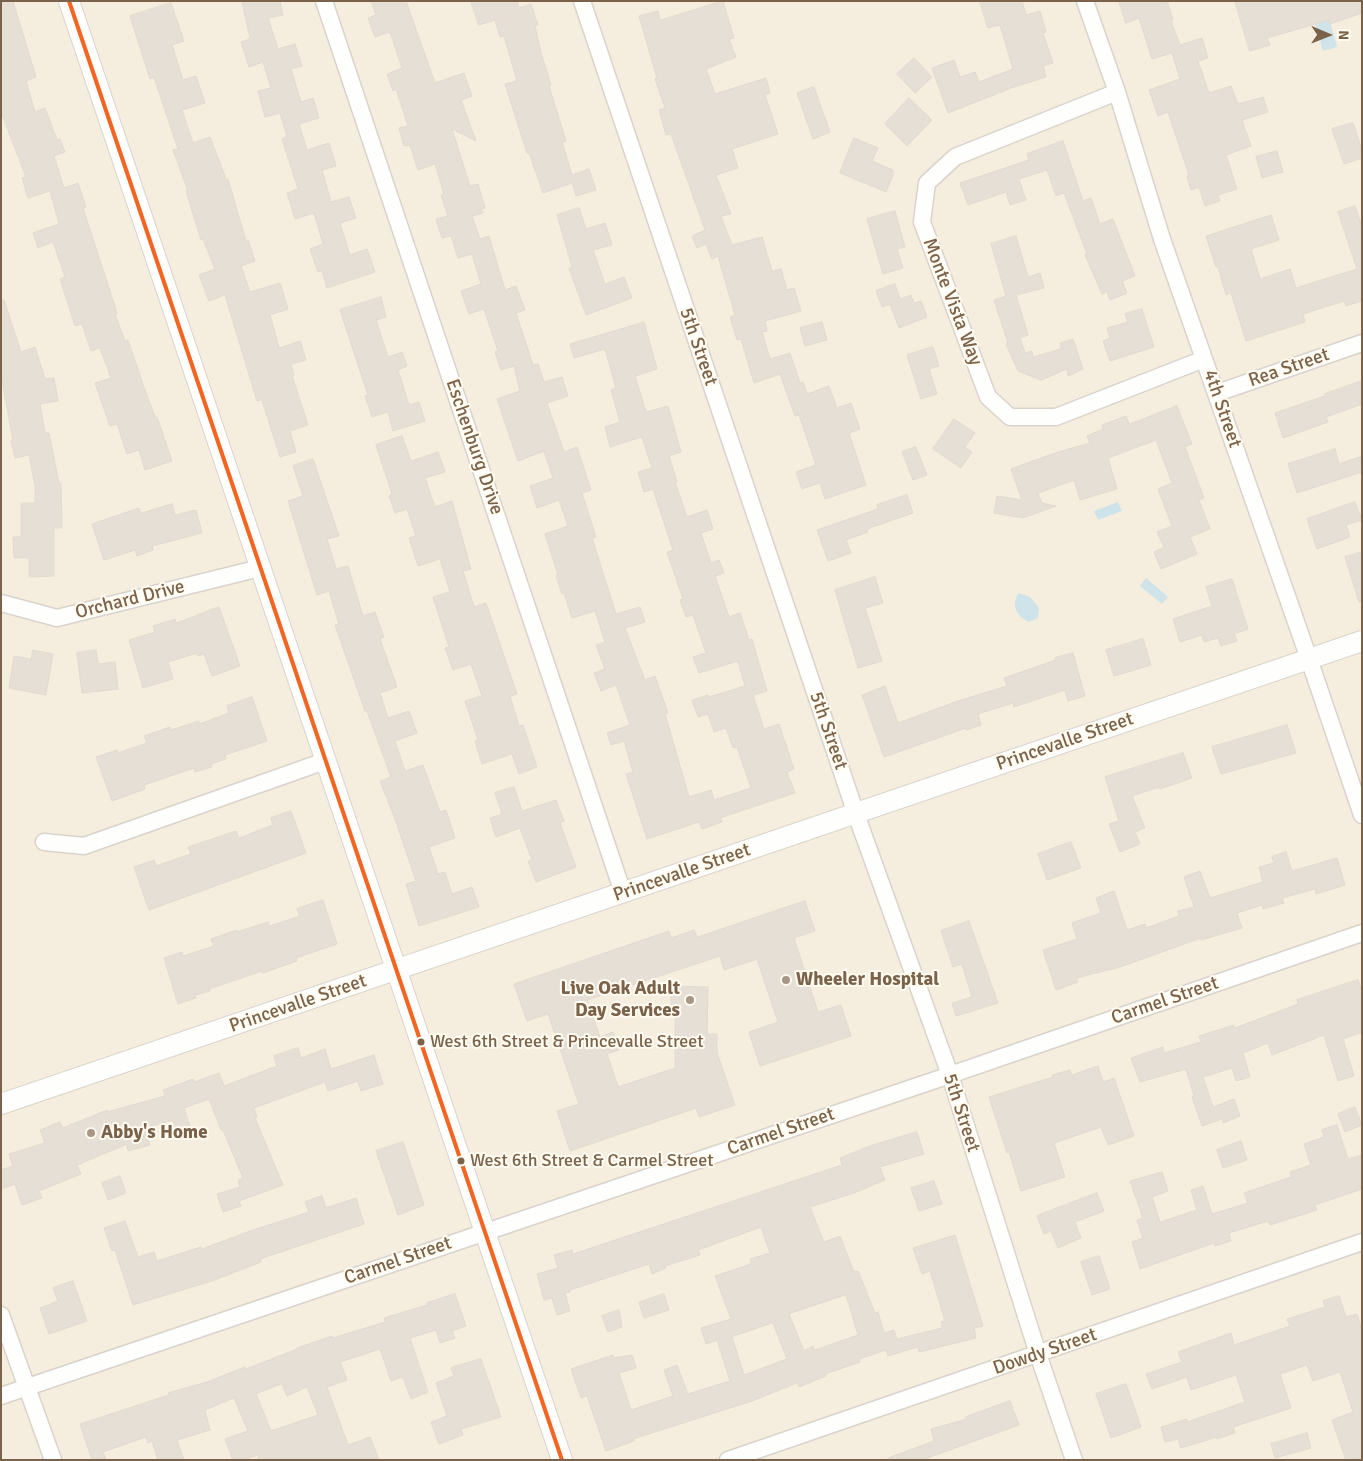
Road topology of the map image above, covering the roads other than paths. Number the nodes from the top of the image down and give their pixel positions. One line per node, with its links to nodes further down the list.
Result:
1 (68, 1): 9 (street)
2 (324, 1): 17 (street, Eschenburg Drive)
3 (582, 1): 14 (street, 5th Street)
4 (1084, 1): 5 (street, 4th Street)
5 (1117, 92): 7 (street, 4th Street); 7 (street, Monte Vista Way)
6 (1362, 343): 8 (street, Rea Street)
7 (1204, 359): 8 (street, 4th Street)
8 (1217, 393): 12 (street, 4th Street)
9 (260, 568): 10 (street, Orchard Drive); 13 (street)
10 (1, 602)
11 (1362, 641): 12 (street, Princevalle Street)
12 (1309, 659): 14 (street, Princevalle Street); 15 (street, 4th Street)
13 (325, 762): 16 (street); 19 (street)
14 (856, 814): 17 (street, Princevalle Street); 20 (street, 5th Street)
15 (1362, 815)
16 (44, 842)
17 (623, 893): 19 (street, Princevalle Street)
18 (1362, 933): 20 (street, Carmel Street)
19 (396, 970): 21 (street, Princevalle Street); 22 (street)
20 (950, 1075): 22 (street, Carmel Street); 25 (street, 5th Street)
21 (1, 1104)
22 (484, 1232): 26 (street, Carmel Street); 29 (street)
23 (1362, 1242): 25 (street, Dowdy Street)
24 (1, 1315): 26 (street)
25 (1038, 1354): 30 (street, Dowdy Street); 31 (street, 5th Street)
26 (28, 1387): 27 (street, Carmel Street); 28 (street)
27 (1, 1396)
28 (53, 1460)
29 (562, 1460)
30 (728, 1460)
31 (1074, 1460)

